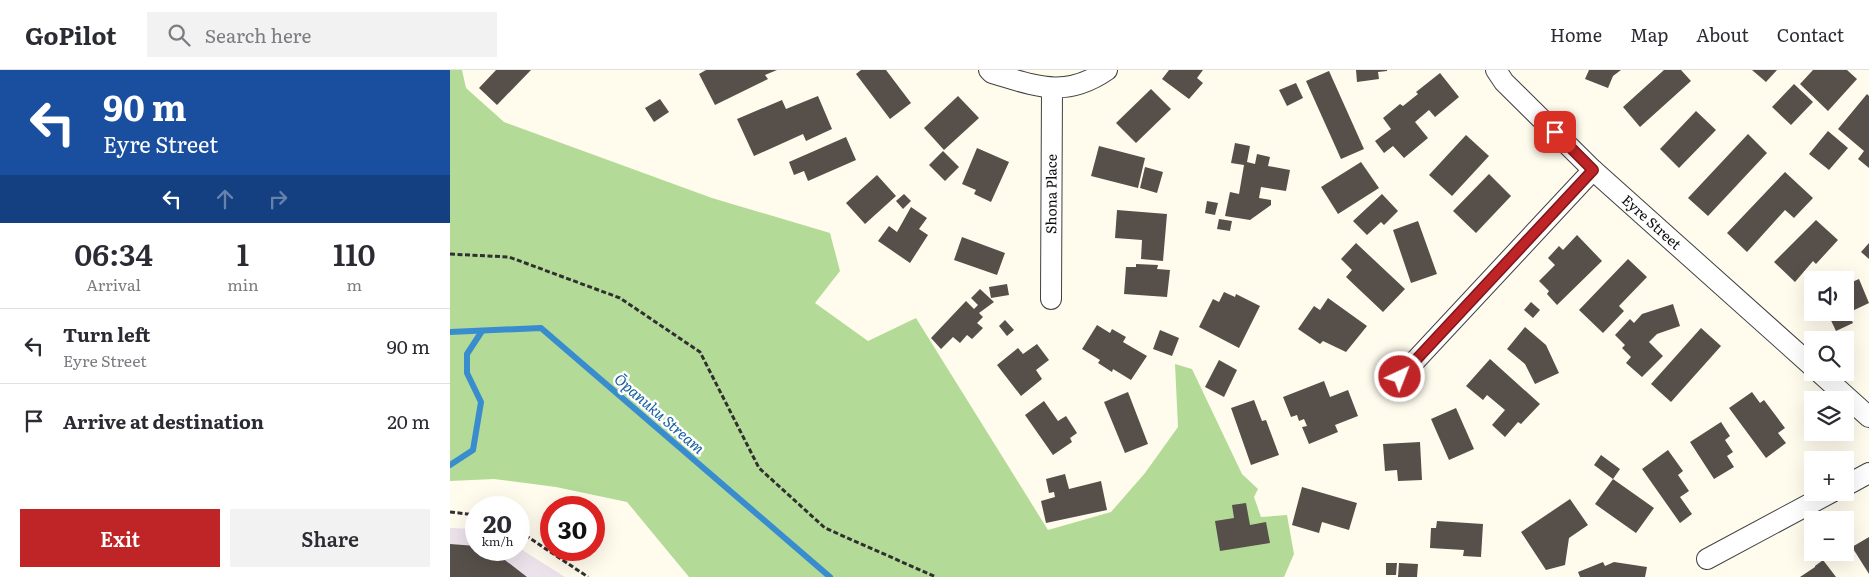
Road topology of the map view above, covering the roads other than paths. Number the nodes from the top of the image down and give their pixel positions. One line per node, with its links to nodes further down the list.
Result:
1 (989, 70): 4 (street)
2 (1107, 70): 4 (street)
3 (1496, 70): 5 (street, Eyre Street)
4 (1052, 89): 6 (street, Shona Place)
5 (1593, 170): 7 (street, Eyre Street); 8 (street)
6 (1051, 299)
7 (1804, 359)
8 (1400, 377)
9 (1829, 381): 10 (street)
10 (1869, 417)
11 (1869, 473): 12 (street)
12 (1854, 481)
13 (1815, 501): 14 (street)
14 (1707, 559)

